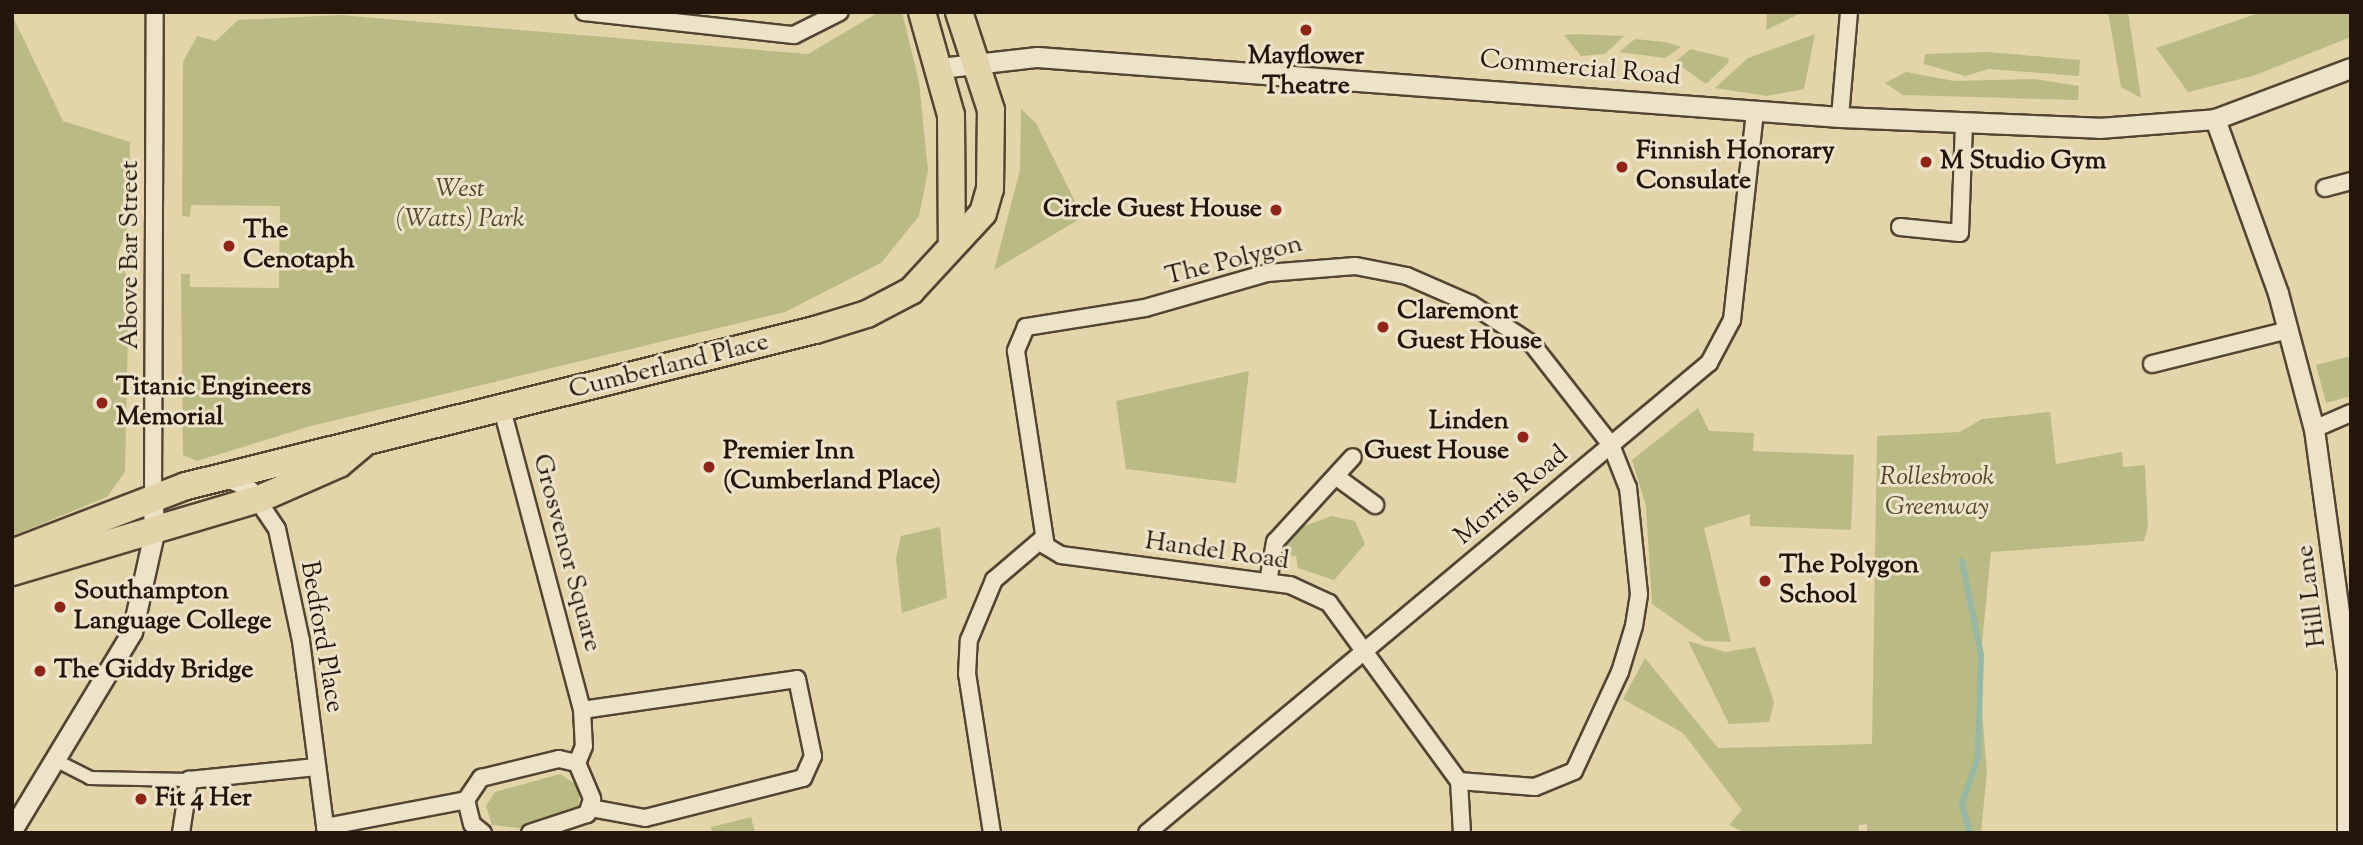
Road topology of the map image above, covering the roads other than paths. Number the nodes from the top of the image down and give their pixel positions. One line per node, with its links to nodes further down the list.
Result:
1 (155, 12): 28 (street, Above Bar Street)
2 (584, 12): 3 (street)
3 (840, 12)
4 (922, 12): 8 (main road)
5 (959, 12): 7 (main road, Cumberland Place)
6 (1849, 12): 11 (street)
7 (978, 62): 8 (street, Commercial Road); 10 (street, Commercial Road); 17 (main road, Cumberland Place)
8 (940, 68): 17 (main road)
9 (2351, 68): 12 (street, Commercial Road)
10 (1755, 110): 11 (street, Commercial Road); 24 (street, Morris Road)
11 (1840, 117): 13 (street, Commercial Road)
12 (2215, 119): 13 (street, Commercial Road); 18 (street, Hill Lane)
13 (1964, 122): 16 (street)
14 (2351, 181): 15 (street)
15 (2325, 188)
16 (1900, 227)
17 (952, 246): 20 (main road, Cumberland Place)
18 (2288, 330): 19 (street); 22 (street, Hill Lane)
19 (2152, 363)
20 (502, 409): 23 (main road, Cumberland Place); 38 (street, Grosvenor Square)
21 (2351, 413): 22 (street)
22 (2314, 429): 37 (street, Hill Lane)
23 (363, 444): 26 (main road, Cumberland Place); 29 (main road, Cumberland Place)
24 (1611, 445): 32 (street, The Polygon); 36 (street, Morris Road); 43 (street, The Polygon)
25 (1353, 457): 27 (street)
26 (220, 477): 28 (main road, Cumberland Place); 29 (street, Bedford Place)
27 (1338, 478): 30 (street); 35 (street)
28 (153, 497): 31 (street); 33 (main road, Cumberland Place)
29 (259, 499): 31 (main road, Cumberland Place); 41 (street, Bedford Place)
30 (1375, 505)
31 (154, 533): 34 (main road, Cumberland Place); 39 (street)
32 (1042, 538): 35 (street, Handel Road); 51 (street)
33 (12, 553)
34 (12, 572)
35 (1268, 583): 36 (street, Handel Road)
36 (1367, 649): 43 (street, Handel Road); 52 (street, Morris Road)
37 (2349, 670): 54 (street, Hill Lane)
38 (582, 709): 40 (street, Grosvenor Square); 45 (street)
39 (55, 760): 42 (street); 46 (street)
40 (577, 763): 44 (street); 45 (street)
41 (316, 767): 42 (street); 47 (street, Bedford Place)
42 (189, 780): 48 (street)
43 (1459, 781): 53 (street)
44 (466, 800): 47 (street); 49 (street)
45 (590, 808): 50 (street)
46 (12, 830)
47 (326, 830)
48 (181, 833)
49 (483, 833)
50 (530, 833)
51 (992, 833)
52 (1147, 833)
53 (1462, 833)
54 (2347, 833)

